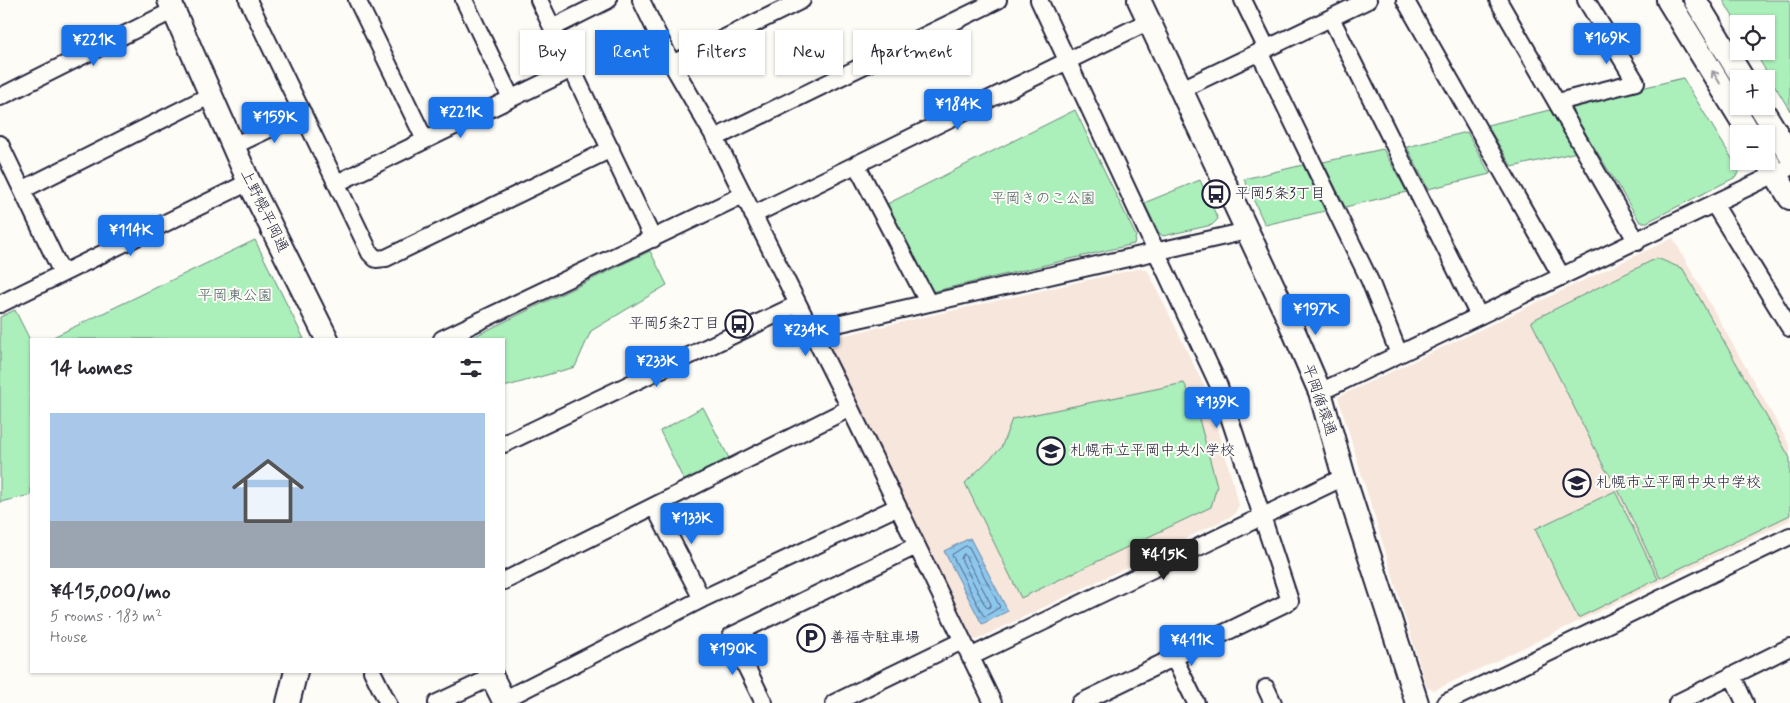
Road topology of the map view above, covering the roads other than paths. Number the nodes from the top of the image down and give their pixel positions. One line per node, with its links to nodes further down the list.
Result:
1 (248, 0): 33 (street)
2 (357, 0): 37 (street)
3 (464, 0): 31 (street)
4 (539, 0): 21 (street)
5 (608, 0): 21 (street)
6 (641, 0): 24 (street)
7 (802, 0): 24 (street)
8 (998, 0): 36 (street)
9 (1039, 0): 23 (street)
10 (1139, 0): 20 (street, 平岡循環通)
11 (1243, 0): 22 (street)
12 (1368, 0): 19 (street)
13 (1405, 0): 56 (street)
14 (1498, 0): 32 (street)
15 (1586, 0): 32 (street)
16 (1668, 0): 35 (street, one-way to 16)
17 (1695, 0): 25 (street)
18 (171, 5): 29 (street, 上野幌平岡通); 30 (street)
19 (1331, 18): 22 (street); 60 (street)
20 (1149, 21): 23 (street); 28 (street, 平岡循環通)
21 (552, 28)
22 (1263, 50): 28 (street); 65 (street)
23 (1067, 60): 42 (street); 54 (street)
24 (672, 64): 36 (street)
25 (1738, 70)
26 (559, 75): 31 (street)
27 (575, 75): 40 (street)
28 (1182, 89): 51 (street, 平岡循環通)
29 (211, 95): 39 (street, 上野幌平岡通); 46 (street)
30 (0, 97)
31 (511, 98): 37 (street)
32 (1558, 102): 53 (street)
33 (303, 113): 39 (street); 45 (street)
34 (1766, 115): 41 (street)
35 (1744, 125)
36 (715, 138): 47 (street)
37 (425, 140): 45 (street)
38 (0, 144): 46 (street)
39 (233, 146): 44 (street, 上野幌平岡通)
40 (611, 150): 45 (street); 52 (street)
41 (1790, 155)
42 (856, 164): 50 (street); 57 (street)
43 (1777, 166): 48 (street); 49 (street)
44 (249, 182): 55 (street); 63 (street, 上野幌平岡通)
45 (337, 182)
46 (22, 190): 55 (street)
47 (743, 195): 50 (street); 52 (street)
48 (1790, 198)
49 (1714, 204): 53 (street); 61 (street)
50 (753, 215): 59 (street)
51 (1247, 231): 54 (street); 66 (street, 平岡循環通)
52 (653, 239): 64 (street)
53 (1637, 242): 56 (street)
54 (1155, 252): 57 (street); 72 (street)
55 (62, 274): 58 (street)
56 (1562, 277): 60 (street)
57 (928, 302): 62 (street)
58 (0, 304)
59 (798, 304): 62 (street); 68 (street)
60 (1479, 316): 65 (street)
61 (1790, 328)
62 (810, 330): 67 (street)
63 (327, 338)
64 (444, 338)
65 (1399, 354): 66 (street)
66 (1320, 392): 69 (street, 平岡循環通)
67 (850, 408): 70 (street); 71 (street)
68 (505, 444)
69 (1344, 477): 72 (street); 94 (street, 平岡循環通)
70 (654, 506): 75 (street); 76 (street)
71 (897, 507): 74 (street); 76 (street)
72 (1263, 516): 79 (street); 80 (street)
73 (1790, 536): 95 (street)
74 (916, 546): 77 (street); 89 (street)
75 (505, 580)
76 (702, 599): 85 (street)
77 (962, 641): 79 (street); 90 (street)
78 (1790, 647): 84 (street)
79 (970, 657): 91 (street)
80 (1174, 658): 92 (street); 93 (street)
81 (296, 673): 86 (street)
82 (373, 673): 87 (street)
83 (491, 674): 85 (street); 88 (street)
84 (1732, 676): 96 (street); 97 (street)
85 (504, 701)
86 (288, 703)
87 (388, 703)
88 (437, 703)
89 (764, 703)
90 (834, 703)
91 (993, 703)
92 (1080, 703)
93 (1196, 703)
94 (1417, 703)
95 (1445, 703)
96 (1677, 703)
97 (1745, 703)

